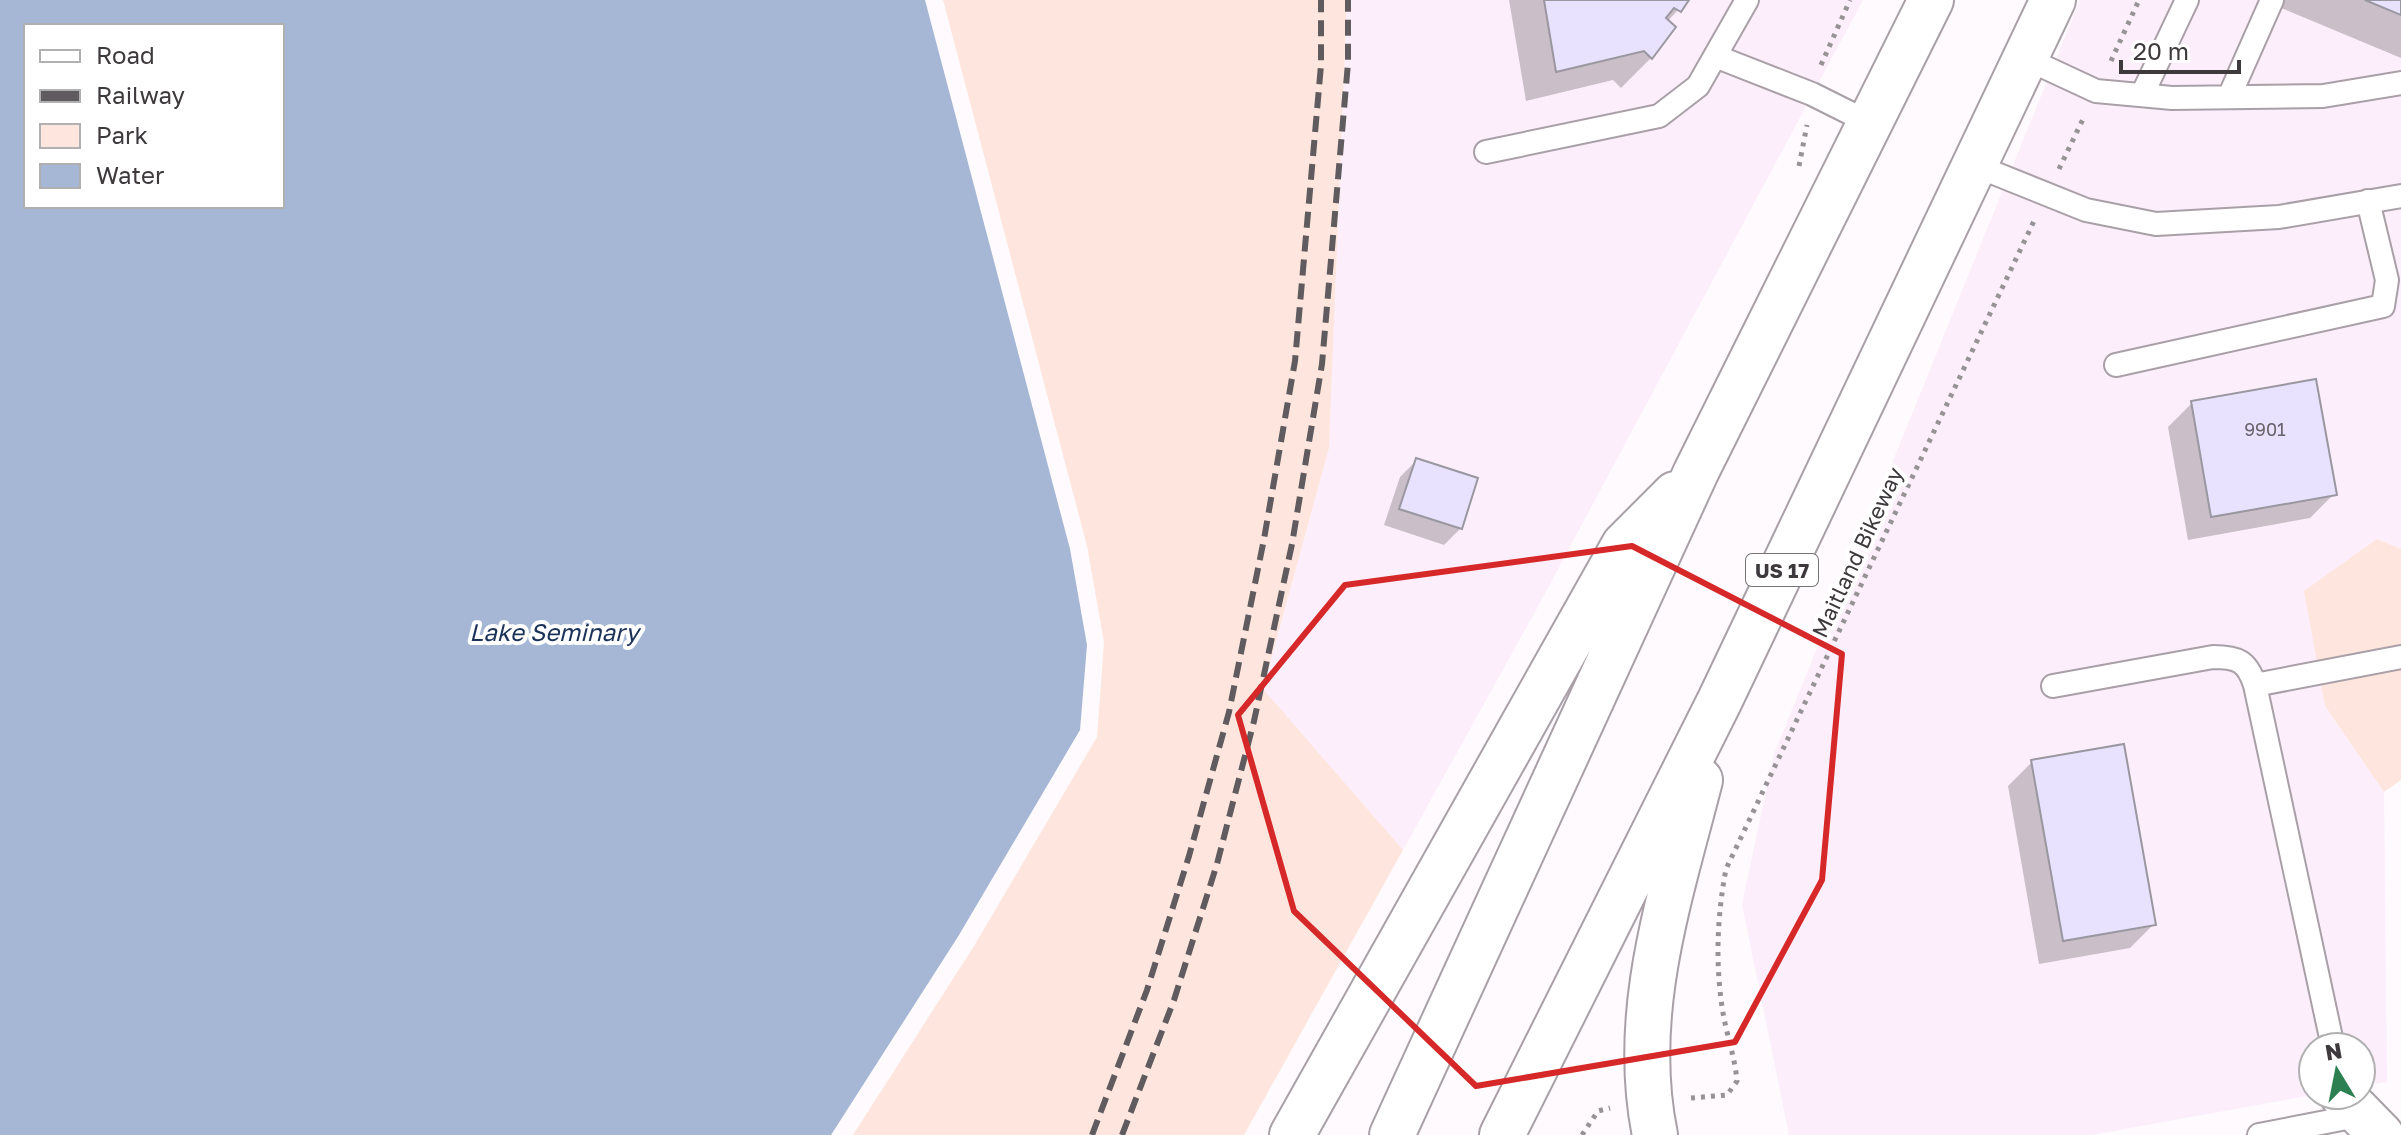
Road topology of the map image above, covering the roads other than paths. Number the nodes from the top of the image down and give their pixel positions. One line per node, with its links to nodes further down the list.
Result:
1 (1747, 0): 6 (lane)
2 (1931, 0): 11 (main road)
3 (2053, 0): 7 (main road, US 17)
4 (2187, 0): 9 (lane)
5 (2272, 0): 10 (lane)
6 (1715, 56): 11 (lane); 12 (lane)
7 (2025, 58): 9 (lane); 13 (main road, US 17)
8 (2401, 83): 10 (lane)
9 (2142, 95): 10 (lane)
10 (2229, 97)
11 (1870, 123): 17 (main road)
12 (1486, 152)
13 (1974, 165): 15 (lane); 21 (main road, US 17)
14 (2401, 196): 15 (lane)
15 (2368, 201): 16 (lane)
16 (2116, 365)
17 (1696, 472): 24 (main road); 25 (main road)
18 (2401, 657): 19 (lane)
19 (2255, 685): 20 (lane); 22 (lane)
20 (2053, 686)
21 (1720, 700): 26 (main road, US 17); 27 (main road)
22 (2330, 1031)
23 (2353, 1111): 28 (lane)
24 (1292, 1135)
25 (1392, 1135)
26 (1502, 1135)
27 (1655, 1135)
28 (2259, 1135)

